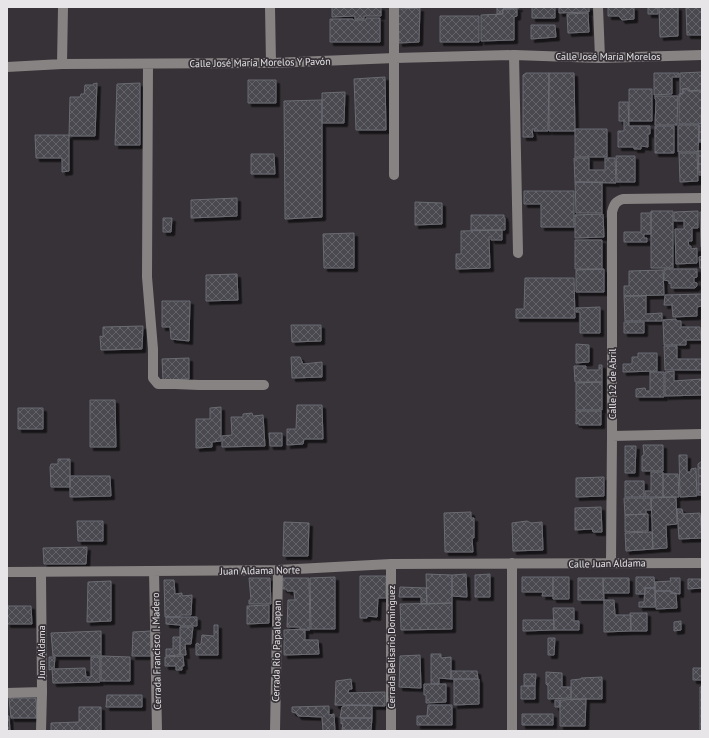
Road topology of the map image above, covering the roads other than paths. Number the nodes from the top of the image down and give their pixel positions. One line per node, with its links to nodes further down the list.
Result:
1 (63, 7): 10 (street)
2 (270, 7): 9 (street)
3 (394, 7): 7 (street)
4 (598, 7): 8 (street)
5 (514, 55): 7 (street, Calle José María Morelos Y Pavón); 8 (street, Calle José María Morelos); 15 (street)
6 (702, 55): 8 (street, Calle José María Morelos)
7 (395, 58): 9 (street, Calle José María Morelos Y Pavón); 13 (street)
8 (600, 58)
9 (271, 63): 11 (street, Calle José María Morelos Y Pavón)
10 (62, 64): 11 (street, Calle José María Morelos Y Pavón); 12 (street, Calle José María Morelos Y Pavón)
11 (148, 64): 16 (street)
12 (7, 67)
13 (394, 175)
14 (702, 198): 18 (street, Calle 12 de Abril)
15 (518, 252)
16 (264, 385)
17 (702, 434): 18 (street)
18 (612, 436): 21 (street, Calle 12 de Abril)
19 (702, 562): 21 (street, Calle Juan Aldama)
20 (512, 563): 21 (street, Calle Juan Aldama); 22 (street, Juan Aldama Norte); 33 (street)
21 (611, 563)
22 (391, 564): 23 (street, Juan Aldama Norte); 32 (street, Cerrada Belisario Dominguez)
23 (278, 570): 24 (street, Juan Aldama Norte); 31 (street, Cerrada Rio Papaloapan)
24 (154, 571): 26 (street, Juan Aldama Norte); 30 (street, Cerrada Francisco I. Madero)
25 (7, 572): 26 (street, Juan Aldama Norte)
26 (41, 573): 27 (street, Juan Aldama)
27 (42, 692): 28 (street); 29 (street, Juan Aldama)
28 (7, 693)
29 (40, 731)
30 (157, 731)
31 (275, 731)
32 (391, 731)
33 (512, 731)

